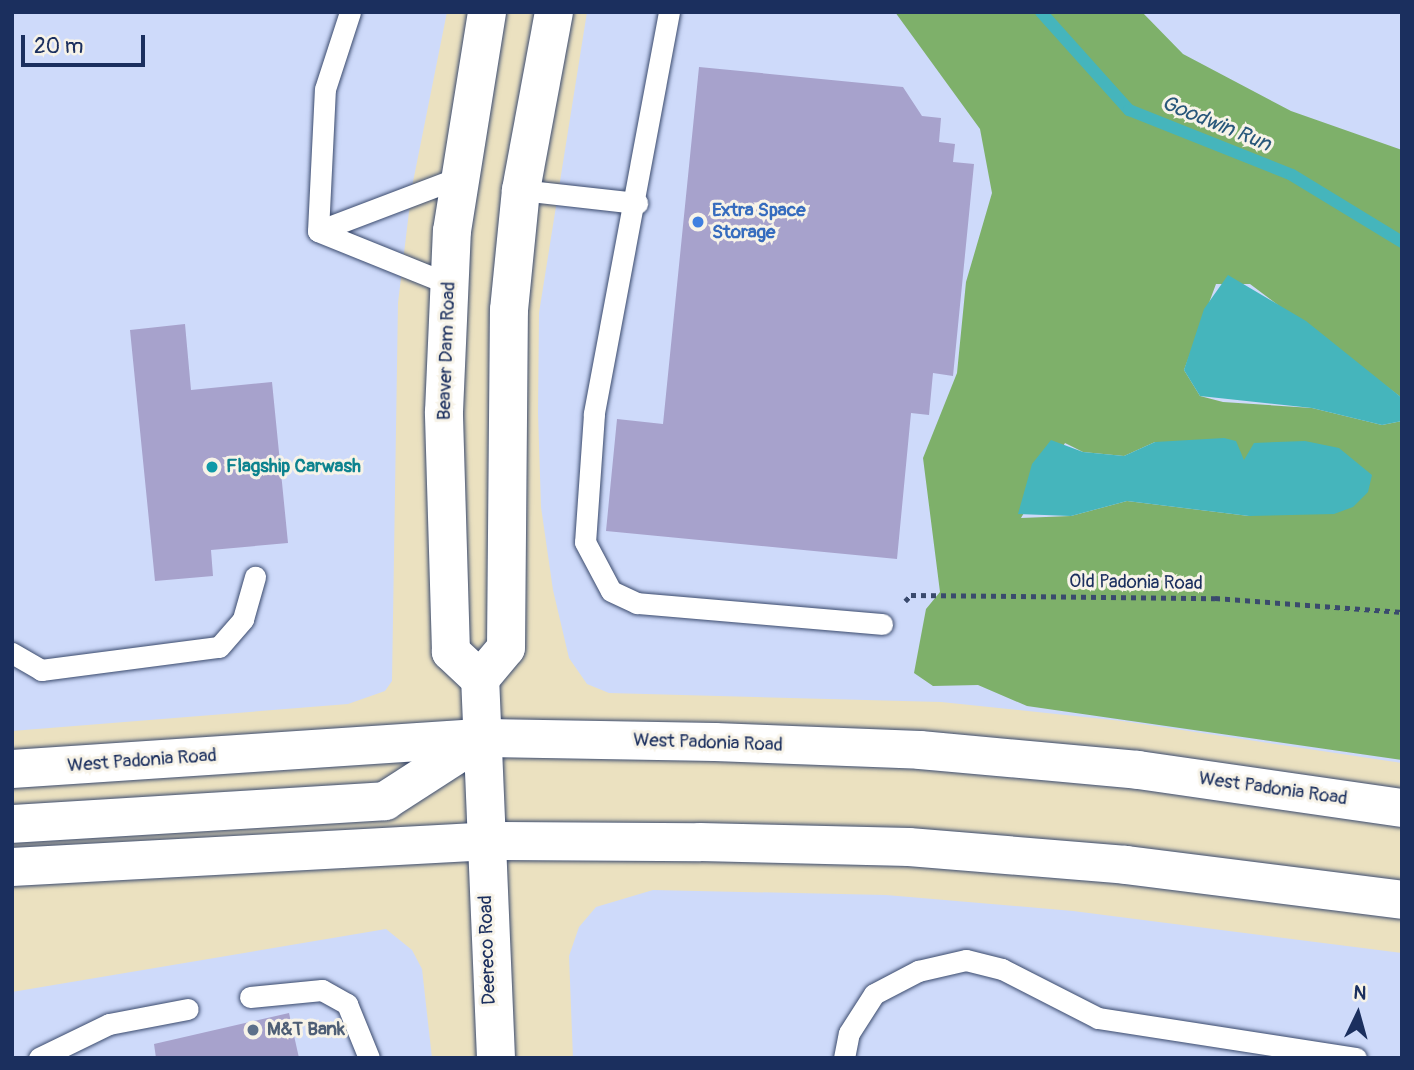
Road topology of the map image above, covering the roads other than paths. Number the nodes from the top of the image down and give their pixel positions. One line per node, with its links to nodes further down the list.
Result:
1 (349, 12): 8 (lane)
2 (487, 12): 5 (main road, Beaver Dam Road)
3 (554, 12): 6 (main road)
4 (669, 12): 7 (lane)
5 (460, 177): 8 (lane); 9 (main road, Beaver Dam Road)
6 (521, 190): 7 (lane); 13 (main road)
7 (637, 204): 11 (lane)
8 (318, 231): 9 (lane)
9 (449, 284): 13 (main road, Beaver Dam Road)
10 (255, 577): 12 (lane)
11 (882, 624)
12 (12, 653)
13 (480, 679): 14 (main road)
14 (482, 738): 15 (main road, West Padonia Road); 16 (main road, West Padonia Road); 17 (main road); 18 (main road)
15 (12, 769)
16 (1402, 808)
17 (12, 824)
18 (485, 841): 19 (main road); 20 (main road); 25 (main road, Deereco Road)
19 (12, 867)
20 (1402, 900)
21 (250, 996): 24 (lane)
22 (188, 1009): 23 (lane)
23 (39, 1058)
24 (369, 1058)
25 (496, 1058)
26 (844, 1058): 27 (lane)
27 (1356, 1058)

